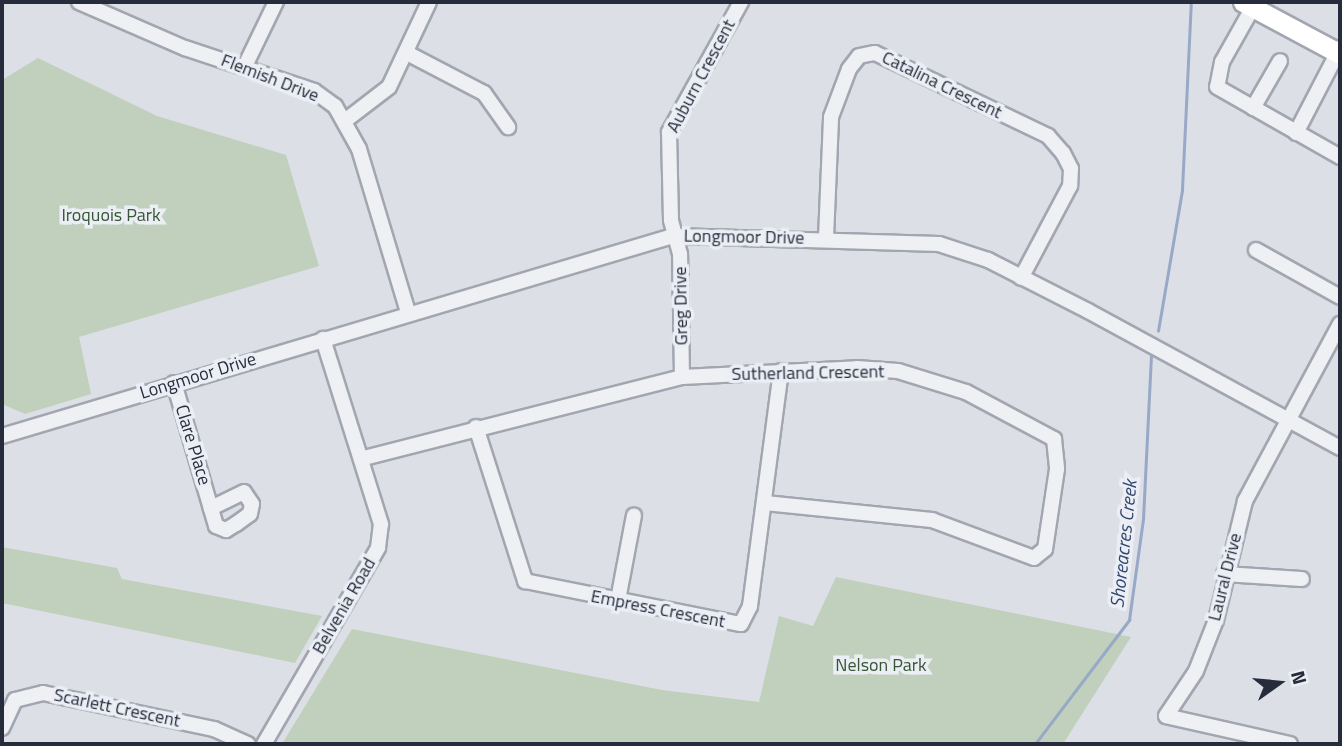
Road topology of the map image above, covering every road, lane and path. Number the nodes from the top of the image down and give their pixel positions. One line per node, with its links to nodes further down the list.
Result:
1 (79, 2): 9 (street, Flemish Drive)
2 (276, 2): 9 (street)
3 (429, 2): 7 (street)
4 (741, 2): 15 (street, Auburn Crescent)
5 (1248, 4): 6 (main road); 10 (street)
6 (1339, 51): 13 (street)
7 (407, 52): 11 (street); 12 (street)
8 (1280, 61): 10 (street)
9 (245, 66): 11 (street, Flemish Drive)
10 (1253, 108): 13 (street)
11 (346, 120): 20 (street, Flemish Drive)
12 (508, 127)
13 (1296, 133): 14 (street)
14 (1340, 158)
15 (673, 236): 16 (street, Longmoor Drive); 20 (street, Longmoor Drive); 24 (street, Greg Drive)
16 (826, 238): 18 (street, Longmoor Drive); 18 (street, Catalina Crescent)
17 (1256, 250): 19 (street)
18 (1021, 278): 26 (street, Longmoor Drive)
19 (1340, 297)
20 (408, 312): 22 (street, Longmoor Drive)
21 (1340, 324): 26 (street, Laural Drive)
22 (323, 339): 25 (street, Longmoor Drive); 30 (street, Belvenia Road)
23 (781, 371): 24 (street, Sutherland Crescent); 31 (street, Empress Crescent); 31 (street, Sutherland Crescent)
24 (682, 377): 27 (street, Sutherland Crescent)
25 (174, 383): 28 (street, Longmoor Drive); 32 (street, Clare Place)
26 (1291, 419): 29 (street, Longmoor Drive); 34 (street, Laural Drive)
27 (476, 427): 30 (street, Sutherland Crescent); 36 (street, Empress Crescent)
28 (2, 436)
29 (1340, 448)
30 (364, 458): 39 (street, Belvenia Road)
31 (765, 503): 36 (street, Empress Crescent)
32 (211, 508)
33 (634, 515): 36 (street)
34 (1224, 573): 35 (street); 40 (street, Laural Drive)
35 (1302, 579)
36 (618, 600)
37 (2, 728): 38 (street, Scarlett Crescent)
38 (248, 744)
39 (264, 744)
40 (1290, 744)

